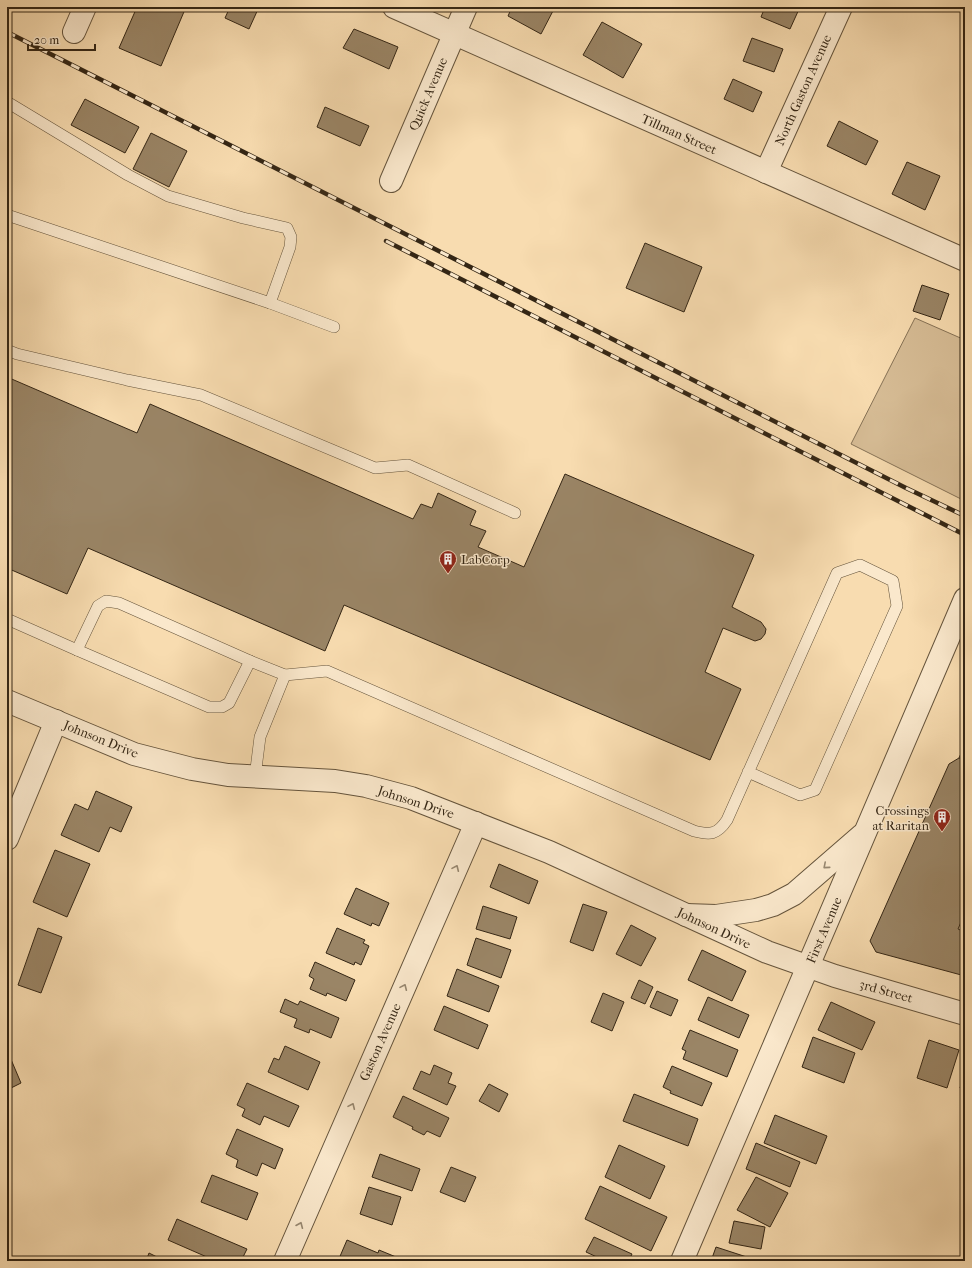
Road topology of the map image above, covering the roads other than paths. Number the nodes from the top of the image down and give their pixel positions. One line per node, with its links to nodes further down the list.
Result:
1 (85, 7): 5 (street)
2 (394, 7): 6 (street, Tillman Street)
3 (466, 7): 6 (street, Quick Avenue)
4 (841, 7): 8 (street, North Gaston Avenue)
5 (74, 32)
6 (454, 34): 8 (street, Tillman Street); 9 (street, Quick Avenue)
7 (7, 102): 12 (lane)
8 (766, 172): 11 (street, Tillman Street)
9 (390, 181)
10 (7, 215): 12 (lane)
11 (965, 260)
12 (270, 304): 13 (lane)
13 (334, 327)
14 (7, 350): 15 (lane)
15 (515, 513)
16 (965, 599): 26 (street, First Avenue)
17 (7, 619): 18 (lane)
18 (77, 650): 19 (lane); 19 (lane)
19 (250, 662): 20 (lane)
20 (285, 675): 23 (lane); 24 (lane)
21 (7, 701): 22 (street, Johnson Drive)
22 (56, 721): 24 (street, Johnson Drive); 27 (street)
23 (748, 772): 23 (lane)
24 (255, 776): 25 (street, Johnson Drive)
25 (476, 823): 28 (street, Johnson Drive); 31 (street, Gaston Avenue, one-way to 25)
26 (866, 831): 28 (street, one-way to 28); 29 (street, First Avenue)
27 (7, 839)
28 (686, 915): 29 (street, Johnson Drive)
29 (808, 968): 30 (street, 3rd Street); 32 (street, First Avenue)
30 (965, 1014)
31 (285, 1261)
32 (682, 1261)

